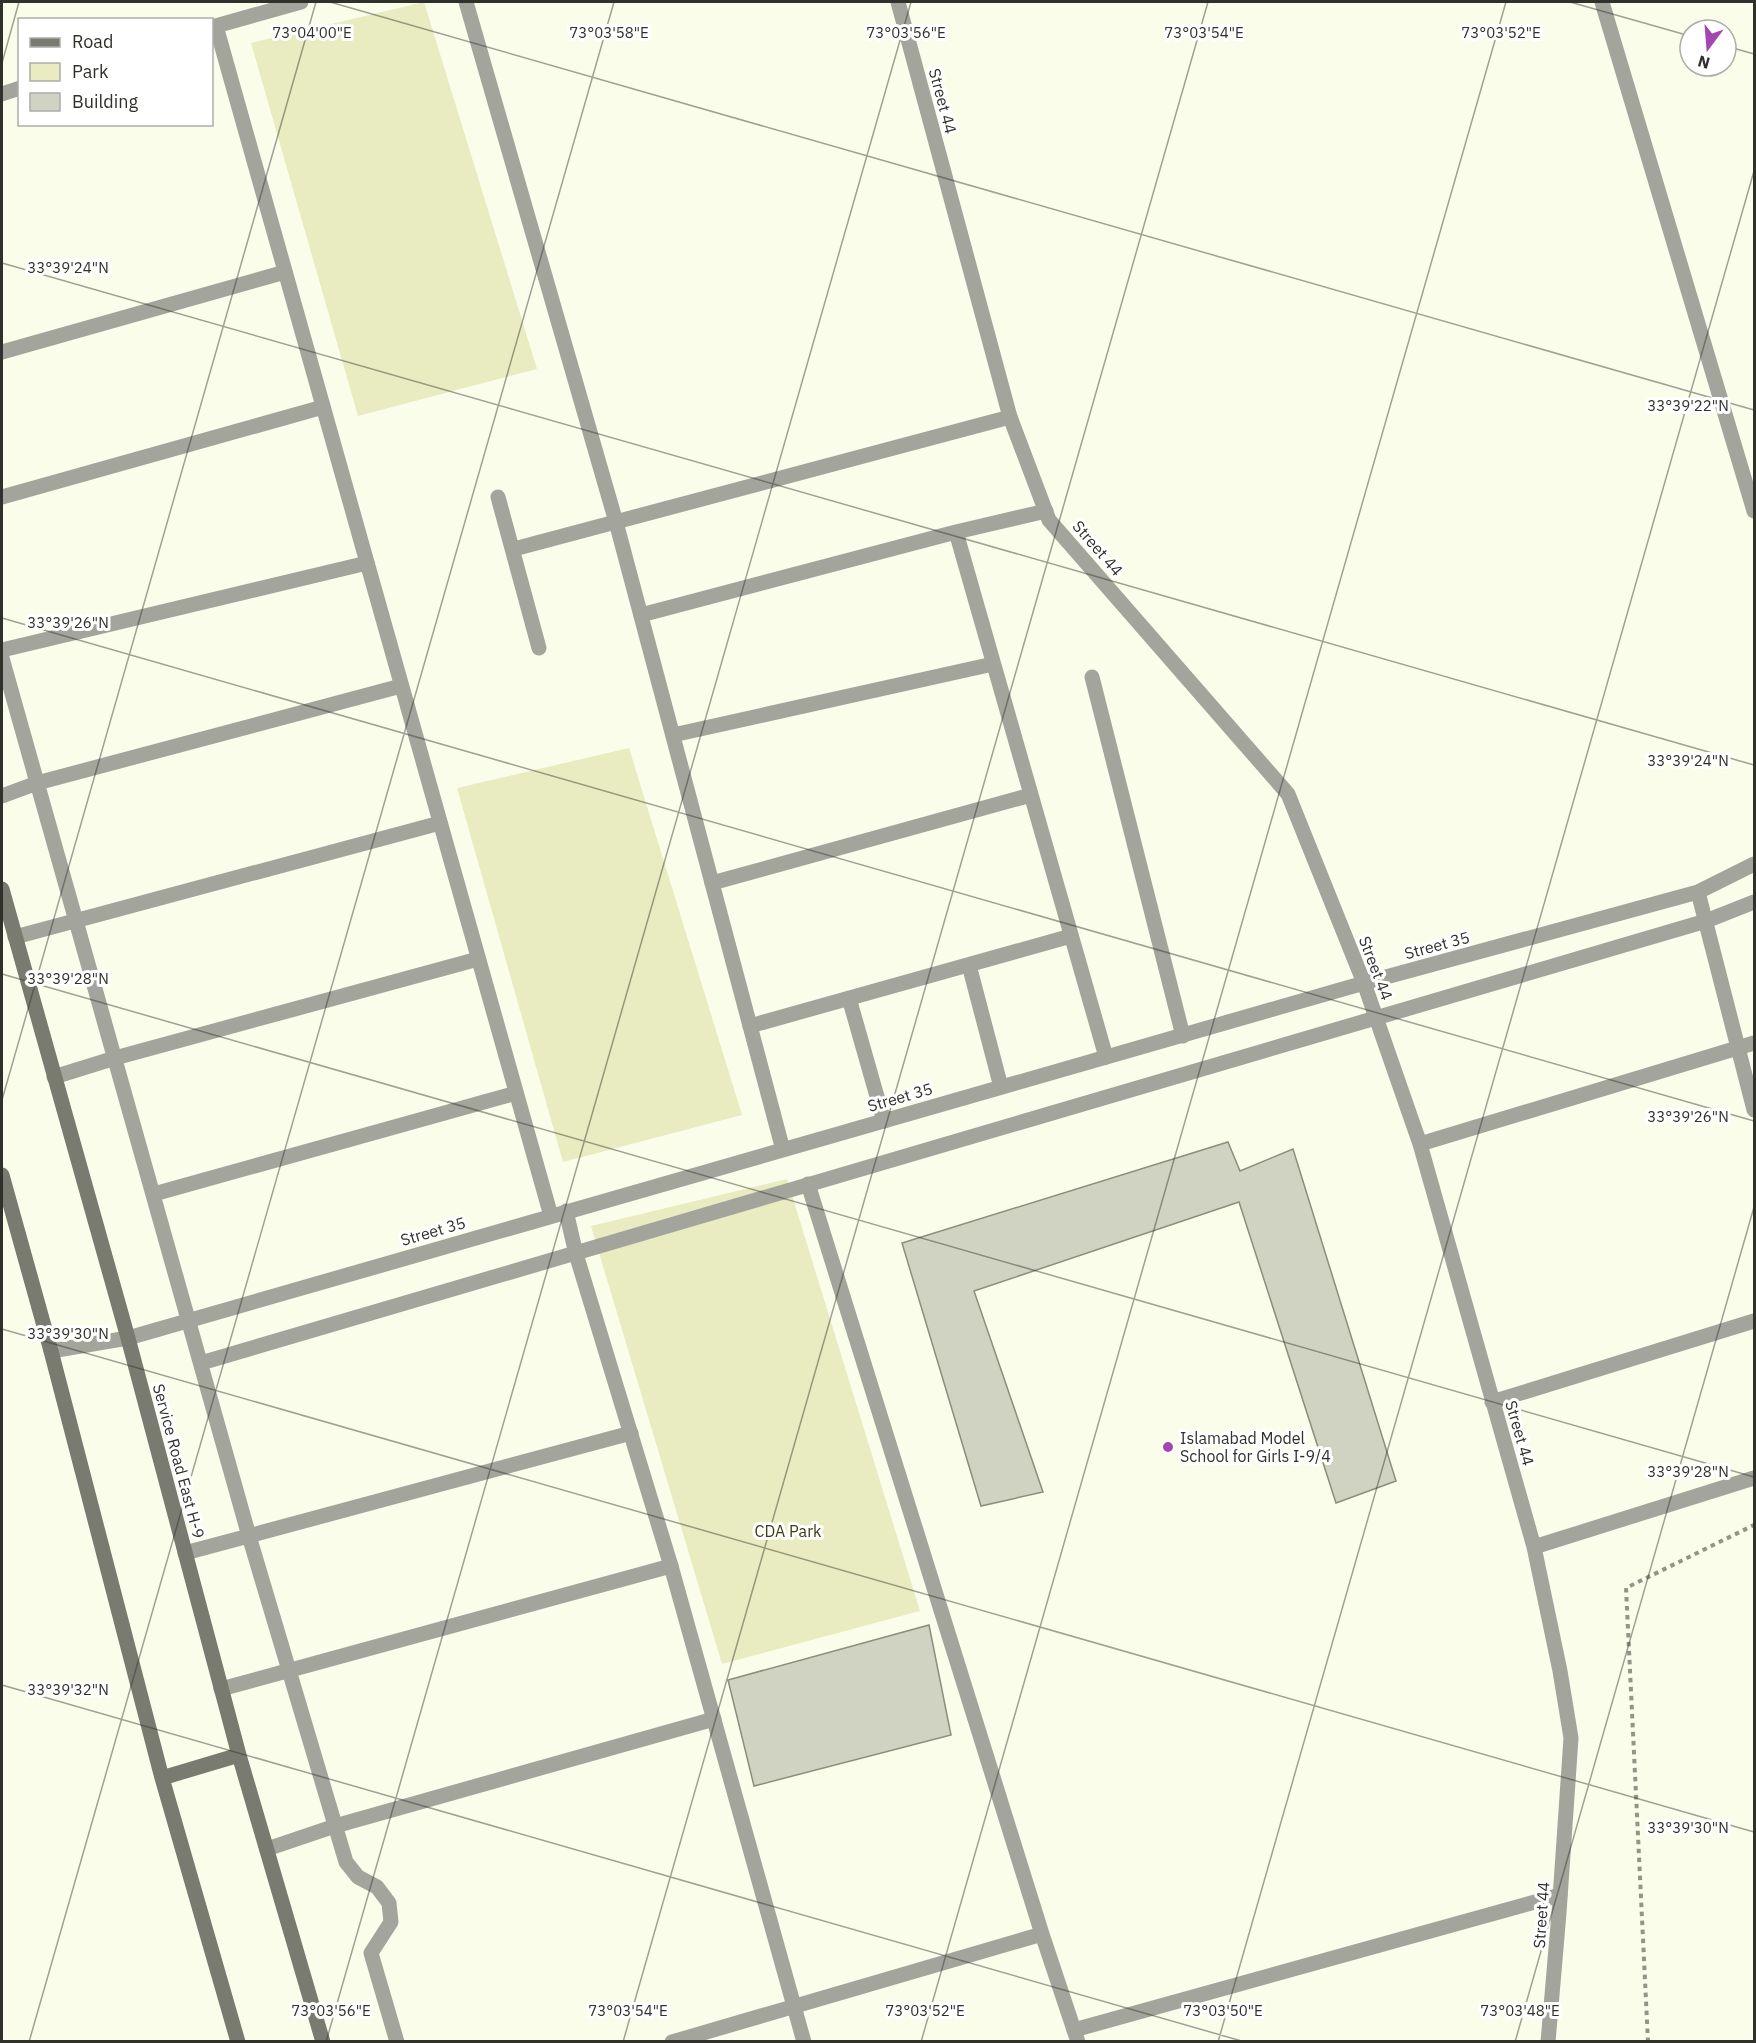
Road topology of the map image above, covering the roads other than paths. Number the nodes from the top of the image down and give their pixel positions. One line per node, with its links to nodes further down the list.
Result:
1 (301, 2): 5 (street)
2 (466, 2): 16 (street)
3 (898, 2): 11 (street, Street 44)
4 (1602, 2): 15 (street)
5 (214, 27): 8 (street)
6 (18, 89): 7 (street)
7 (2, 94)
8 (285, 272): 9 (street); 10 (street)
9 (2, 352)
10 (322, 407): 12 (street); 19 (street)
11 (1010, 417): 14 (street, Street 44); 16 (street)
12 (2, 497)
13 (498, 497): 18 (street)
14 (1046, 511): 17 (street); 43 (street, Street 44)
15 (1755, 511)
16 (616, 522): 18 (street); 20 (street)
17 (956, 531): 20 (street); 24 (street)
18 (514, 549): 21 (street)
19 (367, 563): 22 (street); 26 (street)
20 (641, 615): 27 (street)
21 (539, 648)
22 (2, 650)
23 (2, 658): 28 (street)
24 (993, 664): 27 (street); 29 (street)
25 (1092, 677): 47 (street)
26 (401, 686): 28 (street); 31 (street)
27 (673, 735): 33 (street)
28 (37, 783): 30 (street); 37 (street)
29 (1031, 795): 33 (street); 39 (street)
30 (2, 796)
31 (440, 823): 37 (street); 41 (street)
32 (1755, 864): 35 (street, Street 35)
33 (712, 884): 46 (street)
34 (2, 889): 40 (main road, Service Road East H-9)
35 (1698, 892): 38 (street); 43 (street, Street 35)
36 (1755, 902): 38 (street)
37 (75, 920): 40 (street); 51 (street)
38 (1706, 921): 45 (street); 49 (street)
39 (1071, 936): 42 (street); 50 (street)
40 (15, 937): 52 (main road, Service Road East H-9)
41 (478, 959): 51 (street); 54 (street)
42 (969, 965): 44 (street); 53 (street)
43 (1364, 983): 45 (street, Street 44); 47 (street, Street 35)
44 (849, 998): 46 (street); 56 (street)
45 (1376, 1018): 57 (street, Street 44); 60 (street)
46 (750, 1026): 58 (street)
47 (1183, 1036): 50 (street, Street 35)
48 (1755, 1043): 49 (street)
49 (1738, 1049): 55 (street); 57 (street)
50 (1106, 1057): 53 (street, Street 35)
51 (115, 1058): 52 (street); 61 (street)
52 (54, 1077): 66 (main road, Service Road East H-9)
53 (1001, 1087): 56 (street, Street 35)
54 (516, 1094): 61 (street); 62 (street)
55 (1755, 1110)
56 (884, 1121): 58 (street, Street 35)
57 (1420, 1144): 69 (street, Street 44)
58 (783, 1150): 62 (street, Street 35)
59 (2, 1175): 67 (main road)
60 (808, 1184): 63 (street); 84 (street)
61 (154, 1194): 64 (street)
62 (558, 1214): 63 (street); 64 (street, Street 35)
63 (576, 1254): 68 (street); 70 (street)
64 (189, 1320): 66 (street, Street 35); 68 (street)
65 (1755, 1321): 69 (street)
66 (128, 1338): 67 (street, Street 35); 74 (main road, Service Road East H-9)
67 (51, 1351): 80 (main road)
68 (201, 1363): 72 (street)
69 (1492, 1402): 73 (street, Street 44)
70 (631, 1433): 72 (street); 75 (street)
71 (1755, 1478): 73 (street)
72 (249, 1536): 74 (street); 76 (street)
73 (1534, 1547): 83 (street, Street 44)
74 (185, 1553): 77 (main road, Service Road East H-9)
75 (671, 1566): 76 (street); 78 (street)
76 (289, 1669): 77 (street); 81 (street)
77 (221, 1689): 79 (main road, Service Road East H-9)
78 (714, 1719): 81 (street); 85 (street)
79 (239, 1755): 80 (main road); 82 (main road, Service Road East H-9)
80 (162, 1778): 87 (main road)
81 (335, 1826): 82 (street); 89 (street)
82 (267, 1849): 88 (main road, Service Road East H-9)
83 (1560, 1894): 86 (street); 92 (street, Street 44)
84 (1042, 1934): 85 (street); 86 (street)
85 (793, 2006): 90 (street); 91 (street)
86 (1076, 2036)
87 (238, 2042)
88 (323, 2042)
89 (397, 2042)
90 (672, 2042)
91 (804, 2042)
92 (1548, 2042)

